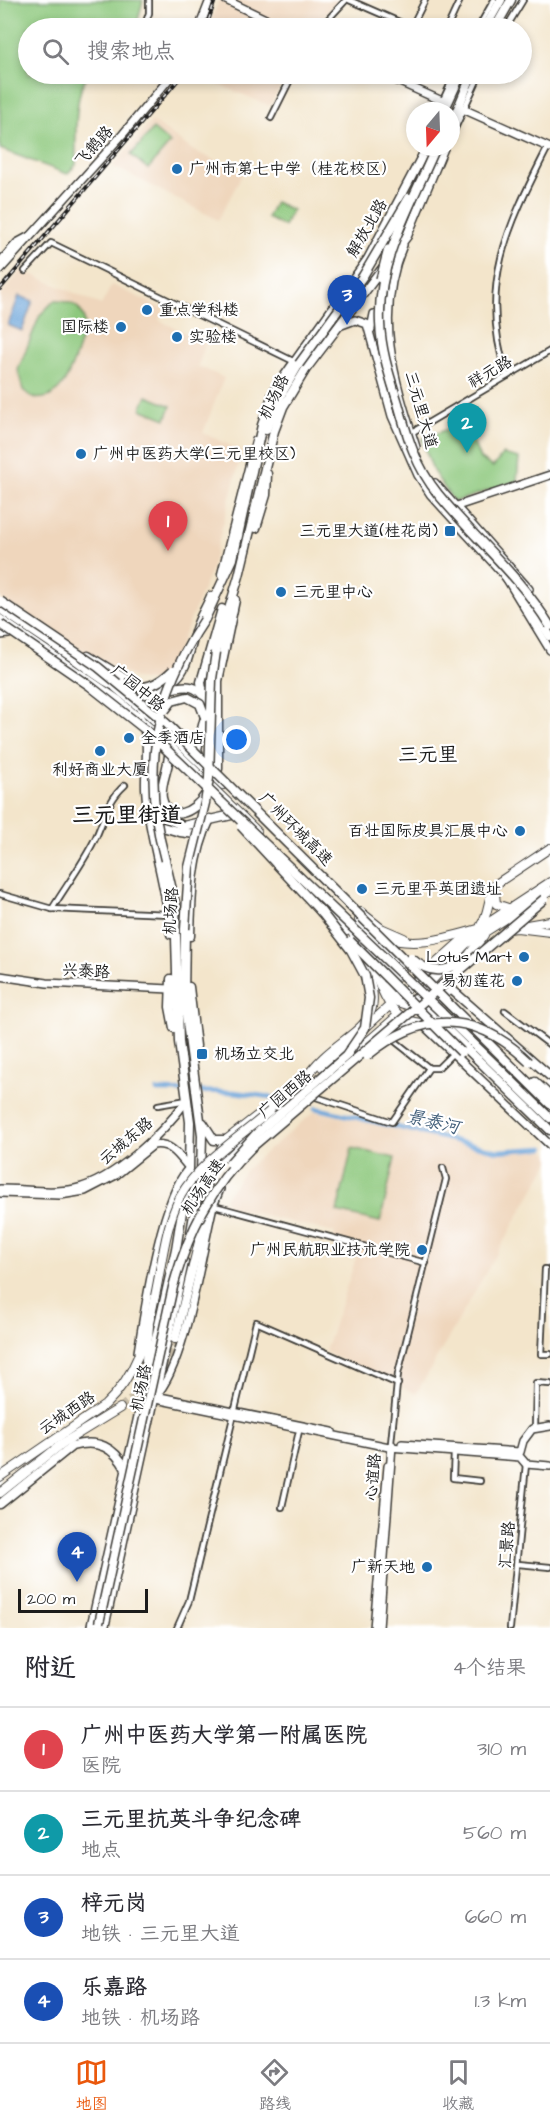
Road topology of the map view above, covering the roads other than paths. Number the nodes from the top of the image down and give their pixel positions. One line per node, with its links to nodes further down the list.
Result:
1 (149, 0): 11 (street)
2 (210, 0): 12 (street)
3 (226, 0): 13 (street)
4 (348, 0): 14 (street); 15 (street)
5 (425, 0): 16 (street)
6 (460, 0): 17 (street)
7 (494, 0): 18 (street)
8 (503, 0): 19 (highway); 20 (highway)
9 (511, 0): 21 (highway)
10 (523, 0): 22 (street)
11 (148, 18)
12 (203, 18)
13 (263, 18)
14 (330, 18)
15 (389, 18)
16 (417, 18)
17 (452, 18)
18 (484, 18)
19 (491, 18)
20 (495, 18)
21 (501, 18)
22 (512, 18)
23 (164, 84): 46 (street, 飞鹅路)
24 (288, 84): 37 (street)
25 (404, 84): 31 (street)
26 (450, 84): 31 (street)
27 (456, 84): 32 (highway)
28 (463, 84): 33 (highway)
29 (468, 84): 34 (highway)
30 (475, 84): 35 (street)
31 (442, 101)
32 (448, 102)
33 (455, 102)
34 (460, 103)
35 (463, 109): 36 (street); 38 (street)
36 (460, 116)
37 (271, 118)
38 (549, 147): 58 (street)
39 (422, 156): 44 (highway, 解放北路)
40 (434, 156): 44 (street)
41 (434, 156): 57 (highway, bridge)
42 (435, 156): 74 (highway, bridge)
43 (436, 156): 47 (highway)
44 (407, 197): 45 (highway, 解放北路); 61 (street, bridge)
45 (385, 230): 47 (highway); 51 (highway, 解放北路)
46 (33, 235): 48 (street); 49 (street)
47 (407, 236): 52 (highway, 机场路); 53 (street, 三元里大道)
48 (0, 262)
49 (0, 270)
50 (25, 271): 57 (street)
51 (346, 290): 52 (highway); 57 (highway, 机场路)
52 (357, 300): 54 (highway, 机场路)
53 (387, 323): 55 (street); 60 (street, 三元里大道)
54 (333, 332): 55 (street); 67 (highway, 机场路)
55 (372, 334): 61 (street, 三元里大道)
56 (550, 351): 58 (street, 祥元路)
57 (296, 363): 59 (highway, 机场路); 62 (highway)
58 (507, 376): 60 (street, 祥元路)
59 (260, 433): 62 (highway, 机场路); 65 (highway)
60 (411, 433): 64 (street, 三元里大道)
61 (403, 441): 68 (street, 三元里大道)
62 (257, 455): 65 (highway, 机场路)
63 (550, 475): 64 (street)
64 (454, 507): 72 (street, 三元里大道)
65 (240, 515): 66 (highway, 机场路); 83 (highway)
66 (233, 560): 87 (highway, 机场路, bridge); 91 (highway)
67 (239, 576): 91 (highway); 94 (highway, 机场路, bridge)
68 (505, 576): 72 (highway); 82 (street, 三元里大道)
69 (0, 599): 75 (main road); 122 (highway, 广州环城高速, bridge)
70 (0, 609): 76 (highway, 广园中路)
71 (0, 618): 80 (highway, 广园中路)
72 (546, 621): 79 (highway)
73 (0, 626): 77 (main road); 102 (highway, 广州环城高速, bridge)
74 (550, 626)
75 (47, 628): 76 (main road); 81 (main road)
76 (30, 629): 85 (highway, 广园中路)
77 (9, 634): 78 (street); 80 (main road); 84 (main road)
78 (0, 635)
79 (550, 636)
80 (31, 639): 86 (highway, 广园中路)
81 (72, 645): 83 (main road); 85 (main road)
82 (550, 650)
83 (88, 656): 90 (highway)
84 (43, 657): 86 (main road); 88 (main road)
85 (75, 659): 90 (highway, 广园中路)
86 (62, 661): 89 (highway, 广园中路)
87 (178, 666): 90 (highway, bridge); 93 (highway, 机场路, bridge)
88 (78, 681): 89 (main road); 95 (main road)
89 (92, 682): 92 (highway, 广园中路)
90 (118, 684): 94 (highway, bridge); 97 (main road, 广园中路)
91 (218, 690): 98 (highway)
92 (139, 717): 95 (highway); 96 (highway, 广园中路)
93 (158, 728): 97 (highway, bridge); 100 (highway, 机场路, bridge)
94 (212, 730): 102 (highway, 机场路, bridge)
95 (146, 734): 108 (highway)
96 (169, 745): 102 (highway); 107 (main road, 广园中路)
97 (203, 766): 101 (main road, 广园中路)
98 (218, 770): 101 (main road); 103 (main road)
99 (125, 785): 123 (street)
100 (153, 788): 106 (highway, bridge); 133 (highway, 机场路, bridge)
101 (230, 792): 103 (main road); 105 (main road, 广园中路)
102 (211, 793): 121 (highway, bridge); 150 (highway, 机场路, bridge); 167 (highway, 广州环城高速, bridge)
103 (244, 796): 105 (main road); 111 (main road)
104 (232, 815): 106 (highway); 107 (main road); 113 (main road)
105 (253, 815): 110 (main road, 广园中路)
106 (210, 819): 109 (highway)
107 (249, 823): 110 (main road, 广园中路)
108 (149, 824): 109 (highway); 125 (highway)
109 (203, 835): 138 (highway)
110 (277, 844): 111 (main road); 113 (main road); 117 (main road, 广园中路); 118 (main road, 广园中路)
111 (292, 844): 114 (main road)
112 (550, 850): 124 (main road); 129 (main road)
113 (278, 861): 115 (main road)
114 (320, 872): 118 (main road); 131 (main road)
115 (296, 880): 117 (main road); 121 (main road)
116 (550, 882): 124 (main road)
117 (310, 883): 121 (main road, 广园中路)
118 (322, 883): 126 (main road, 广园中路)
119 (0, 894): 123 (street)
120 (548, 894): 122 (highway, bridge); 124 (main road, bridge); 161 (highway, 机场高速, bridge)
121 (321, 903): 128 (main road); 132 (main road, 广园中路); 172 (highway, bridge); 180 (highway, bridge)
122 (353, 907): 143 (highway, 广州环城高速, bridge)
123 (52, 909): 125 (street)
124 (514, 911): 127 (main road); 129 (main road)
125 (169, 914): 133 (highway)
126 (359, 920): 131 (main road, 广园中路); 132 (main road)
127 (550, 921)
128 (345, 928): 134 (main road); 158 (main road)
129 (481, 932): 131 (main road, 广园中路); 135 (main road); 141 (main road); 142 (main road)
130 (550, 932): 135 (main road)
131 (423, 942)
132 (357, 943): 134 (main road); 137 (main road)
133 (175, 953): 139 (highway); 152 (highway, 机场路)
134 (362, 955): 137 (main road)
135 (464, 961): 140 (main road)
136 (0, 976): 139 (street, 兴泰路)
137 (379, 982): 145 (main road); 148 (main road)
138 (189, 987): 150 (highway); 157 (highway)
139 (170, 989): 152 (highway)
140 (451, 989): 145 (main road); 156 (highway)
141 (404, 992)
142 (412, 1002)
143 (450, 1005): 162 (highway, bridge); 164 (highway, 广州环城高速, bridge)
144 (387, 1008): 158 (main road, 广园西路)
145 (426, 1010): 149 (highway)
146 (505, 1011): 153 (street)
147 (396, 1017): 161 (main road, 广园西路)
148 (421, 1023): 149 (main road); 151 (main road); 154 (street)
149 (438, 1024): 170 (highway)
150 (188, 1027): 157 (highway, 机场路)
151 (389, 1036): 155 (street); 161 (main road)
152 (179, 1042): 163 (highway, 机场路)
153 (550, 1045)
154 (453, 1053): 155 (street); 174 (street)
155 (429, 1068): 161 (street)
156 (550, 1076)
157 (197, 1081): 168 (highway, 机场路)
158 (304, 1081): 160 (main road, 广园西路)
159 (550, 1082): 161 (highway, bridge)
160 (294, 1090): 173 (main road); 185 (main road, 广园西路, bridge)
161 (311, 1095): 166 (main road, 广园西路); 169 (main road); 180 (highway, 机场高速, bridge)
162 (550, 1096)
163 (187, 1100): 165 (street); 176 (highway, 机场路); 178 (street, 云城东路)
164 (550, 1104)
165 (158, 1105)
166 (286, 1110): 169 (main road); 171 (main road, 广园西路)
167 (550, 1118)
168 (202, 1122): 173 (highway); 175 (highway, 机场路)
169 (277, 1130): 180 (street)
170 (550, 1130)
171 (258, 1135): 173 (main road); 180 (main road, 广园西路)
172 (550, 1135)
173 (226, 1140)
174 (550, 1145)
175 (202, 1162): 180 (highway); 193 (highway, 机场路)
176 (189, 1168): 179 (street, 云城东路); 189 (street); 190 (highway, 机场路)
177 (443, 1168): 183 (street)
178 (0, 1188)
179 (0, 1193)
180 (210, 1203): 181 (main road, 广园西路); 182 (street); 183 (street); 217 (highway, 机场高速, bridge)
181 (203, 1224): 182 (main road); 187 (main road, 广园西路)
182 (206, 1237): 193 (street)
183 (426, 1263): 191 (street)
184 (545, 1269): 188 (street)
185 (155, 1296): 186 (main road, 云城西路)
186 (149, 1326): 189 (main road, 云城西路); 190 (highway)
187 (175, 1339)
188 (550, 1354)
189 (136, 1360): 203 (main road, 云城西路)
190 (147, 1373): 193 (street); 206 (highway, 机场路)
191 (398, 1384): 195 (street); 199 (street)
192 (550, 1384): 197 (street)
193 (154, 1399): 195 (street); 215 (highway, 机场路)
194 (120, 1408): 209 (main road, 云城西路)
195 (234, 1415): 198 (street); 199 (street); 219 (street)
196 (550, 1426): 197 (street)
197 (535, 1427): 201 (street)
198 (299, 1431): 199 (street); 211 (street)
199 (391, 1446): 200 (street); 201 (street); 220 (street, 心谊路); 221 (street, 心谊路)
200 (454, 1452): 201 (street); 208 (street)
201 (520, 1455): 202 (street)
202 (526, 1464): 204 (street); 212 (street, 汇景路)
203 (15, 1466): 205 (main road); 207 (main road, 云城西路)
204 (550, 1466)
205 (0, 1468)
206 (126, 1469): 210 (highway); 214 (highway, 机场路)
207 (0, 1477)
208 (480, 1481)
209 (0, 1493)
210 (0, 1504)
211 (282, 1507)
212 (518, 1564): 213 (street); 222 (street, 汇景路)
213 (550, 1567)
214 (99, 1594): 215 (highway); 216 (highway, 机场路)
215 (111, 1597): 218 (highway, 机场路)
216 (91, 1628)
217 (98, 1628)
218 (104, 1628)
219 (177, 1628)
220 (374, 1628)
221 (379, 1628)
222 (510, 1628)

